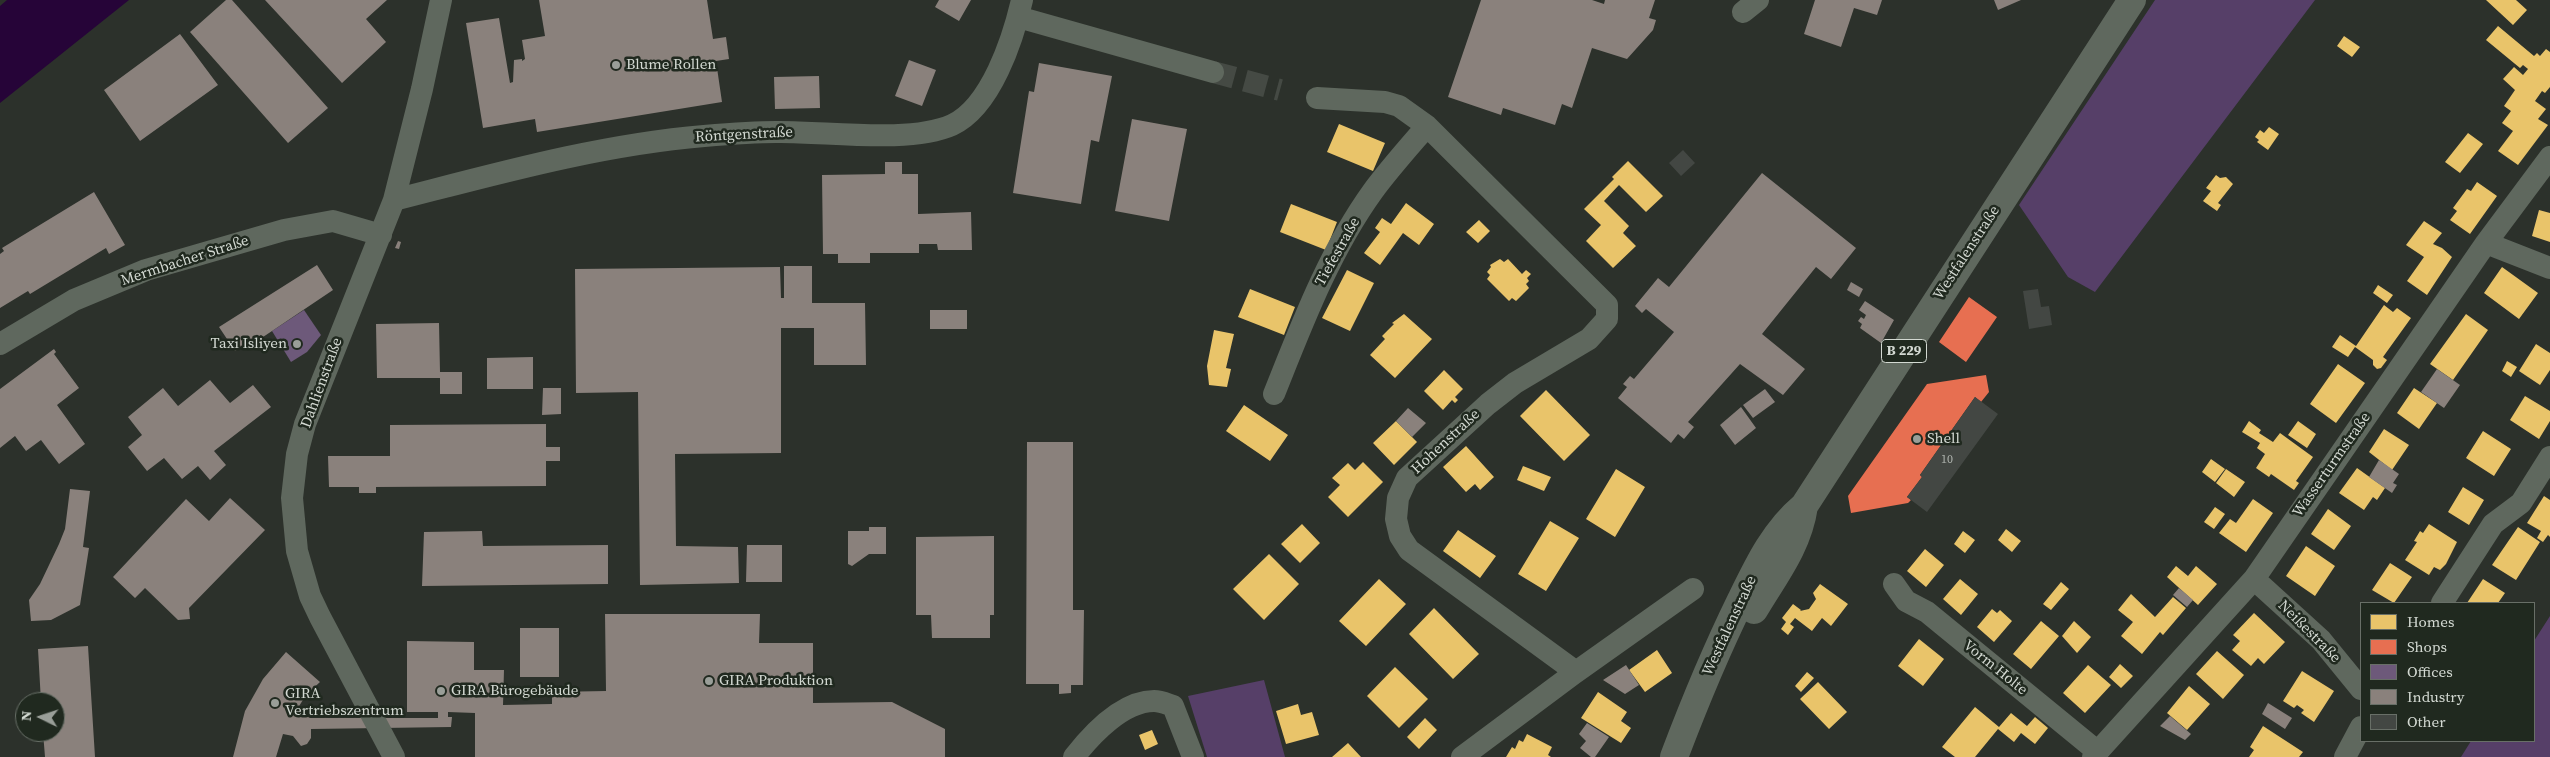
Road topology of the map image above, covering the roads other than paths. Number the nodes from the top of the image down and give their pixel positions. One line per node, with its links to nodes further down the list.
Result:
1 (441, 0): 8 (street, Dahlienstraße)
2 (2132, 0): 15 (main road, Westfalenstraße / B 229)
3 (1020, 9): 4 (street); 8 (street, Röntgenstraße)
4 (1213, 72)
5 (1317, 98): 6 (street)
6 (1427, 126): 13 (street, Tiefestraße); 20 (street, Hohenstraße)
7 (2550, 157): 10 (street, Wasserturmstraße)
8 (394, 200): 9 (street, Dahlienstraße)
9 (380, 235): 12 (street, Mermbacher Straße); 24 (street, Dahlienstraße)
10 (2486, 243): 11 (street); 16 (street, Wasserturmstraße)
11 (2550, 268)
12 (0, 344)
13 (1274, 394)
14 (2550, 457): 19 (street)
15 (1804, 506): 28 (main road, Westfalenstraße / B 229); 29 (main road, Westfalenstraße / B 229)
16 (2254, 579): 21 (street, Neißestraße); 23 (street, Wasserturmstraße)
17 (1894, 584): 23 (street, Vorm Holte)
18 (1693, 589): 20 (street)
19 (2443, 602)
20 (1576, 672): 27 (street)
21 (2360, 687)
22 (2360, 729): 30 (street)
23 (2095, 754)
24 (394, 757)
25 (1074, 757): 26 (street)
26 (1193, 757)
27 (1462, 757)
28 (1674, 757)
29 (1694, 757)
30 (2345, 757)

